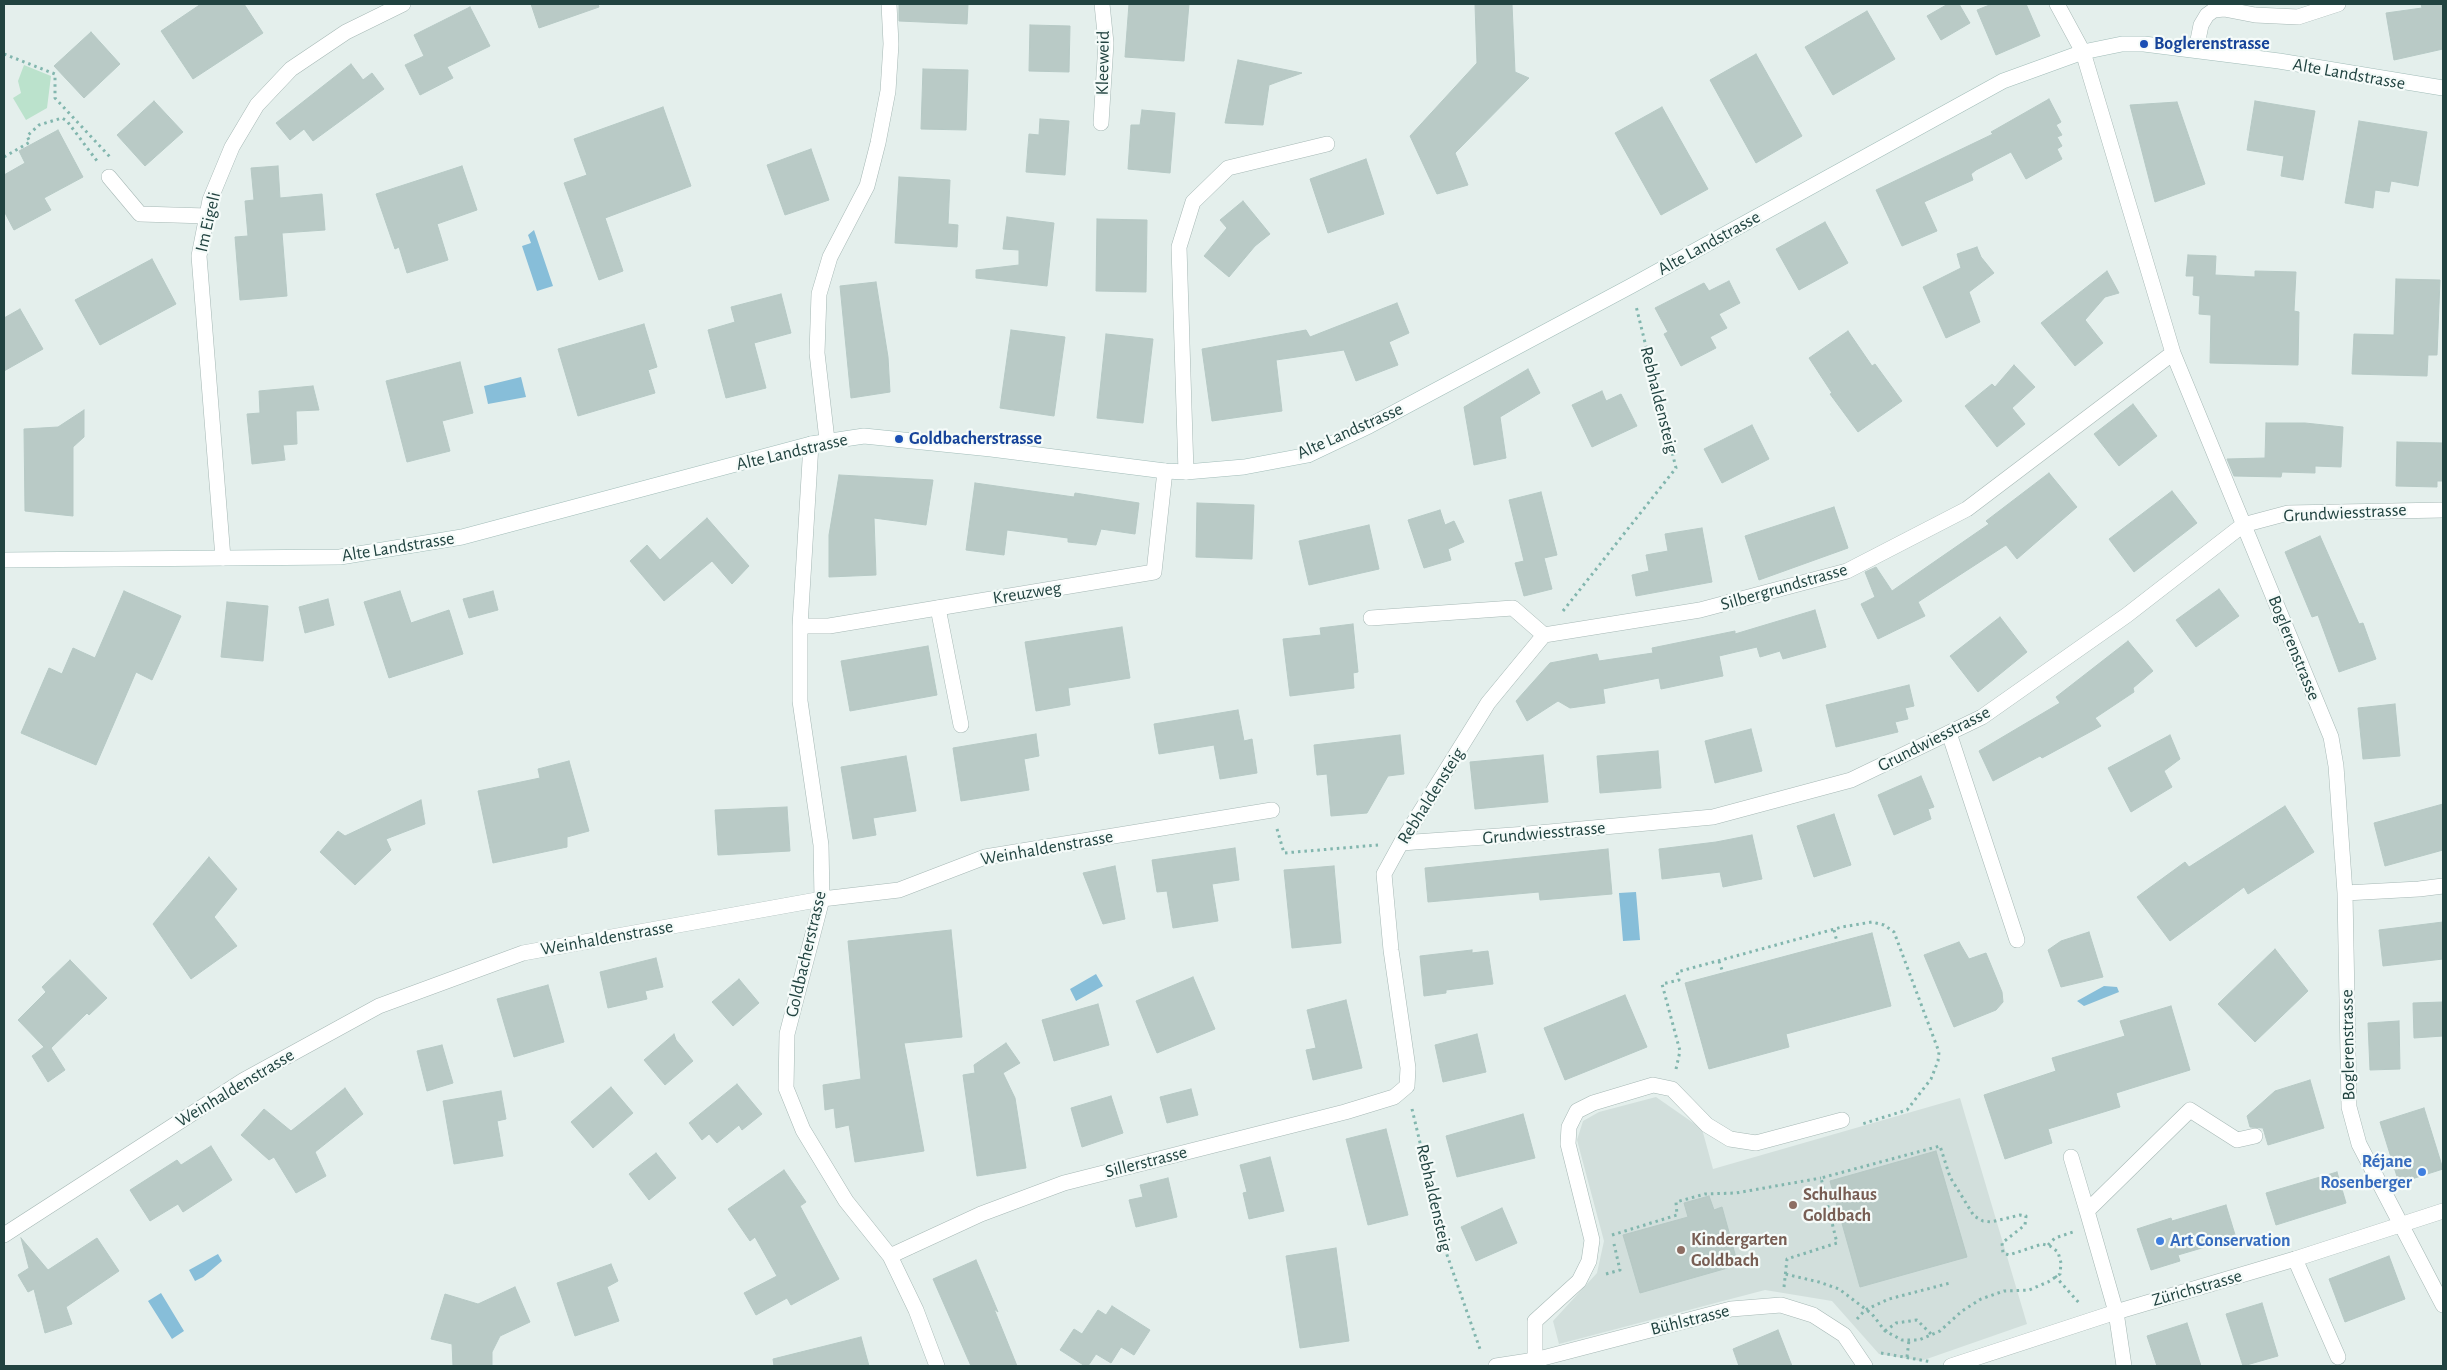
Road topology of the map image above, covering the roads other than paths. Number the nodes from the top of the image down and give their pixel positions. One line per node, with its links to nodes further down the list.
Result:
1 (403, 4): 12 (street, Im Eigeli)
2 (889, 4): 14 (street)
3 (1102, 4): 9 (street, Kleeweid)
4 (2057, 4): 7 (street, Boglerenstrasse)
5 (2338, 4): 6 (street)
6 (2196, 50): 7 (street, Alte Landstrasse); 8 (street, Alte Landstrasse)
7 (2083, 52): 13 (street, Boglerenstrasse); 17 (street, Alte Landstrasse)
8 (2443, 88)
9 (1101, 123)
10 (1327, 144): 17 (street)
11 (109, 177): 12 (street)
12 (207, 216): 20 (street, Im Eigeli)
13 (2173, 353): 19 (street, Boglerenstrasse); 25 (street, Silbergrundstrasse)
14 (827, 440): 15 (street, Alte Landstrasse); 16 (street, Alte Landstrasse)
15 (811, 444): 20 (street, Alte Landstrasse); 24 (street, Goldbacherstrasse)
16 (1165, 471): 17 (street, Alte Landstrasse); 22 (street, Kreuzweg)
17 (1186, 472)
18 (2443, 510): 19 (street, Grundwiesstrasse)
19 (2243, 525): 27 (street, Grundwiesstrasse); 31 (street, Boglerenstrasse)
20 (223, 558): 21 (street, Alte Landstrasse)
21 (4, 560)
22 (938, 608): 24 (street, Kreuzweg); 26 (street)
23 (1371, 618): 25 (street)
24 (800, 626): 32 (street, Goldbacherstrasse)
25 (1544, 635): 29 (street, Rebhaldensteig)
26 (961, 725)
27 (1949, 734): 29 (street, Grundwiesstrasse); 33 (street)
28 (1272, 810): 32 (street, Weinhaldenstrasse)
29 (1400, 843): 34 (street, Rebhaldensteig)
30 (2443, 886): 31 (street)
31 (2344, 893): 40 (street, Boglerenstrasse)
32 (822, 899): 41 (street, Weinhaldenstrasse); 42 (street, Goldbacherstrasse)
33 (2017, 940)
34 (1407, 1086): 42 (street, Sillerstrasse)
35 (1842, 1120): 47 (street)
36 (2255, 1136): 39 (street)
37 (2071, 1157): 39 (street)
38 (2443, 1210): 40 (street, Zürichstrasse)
39 (2087, 1211): 45 (street)
40 (2402, 1224): 43 (street, Zürichstrasse); 44 (street, Boglerenstrasse)
41 (4, 1235)
42 (890, 1256): 50 (street, Goldbacherstrasse)
43 (2295, 1259): 45 (street, Zürichstrasse); 46 (street)
44 (2443, 1305)
45 (2116, 1312): 49 (street, Zürichstrasse); 52 (street)
46 (2338, 1357)
47 (1535, 1360): 48 (street, Bühlstrasse); 51 (street, Bühlstrasse)
48 (1490, 1362)
49 (1946, 1365)
50 (937, 1366)
51 (1865, 1366)
52 (2124, 1366)

